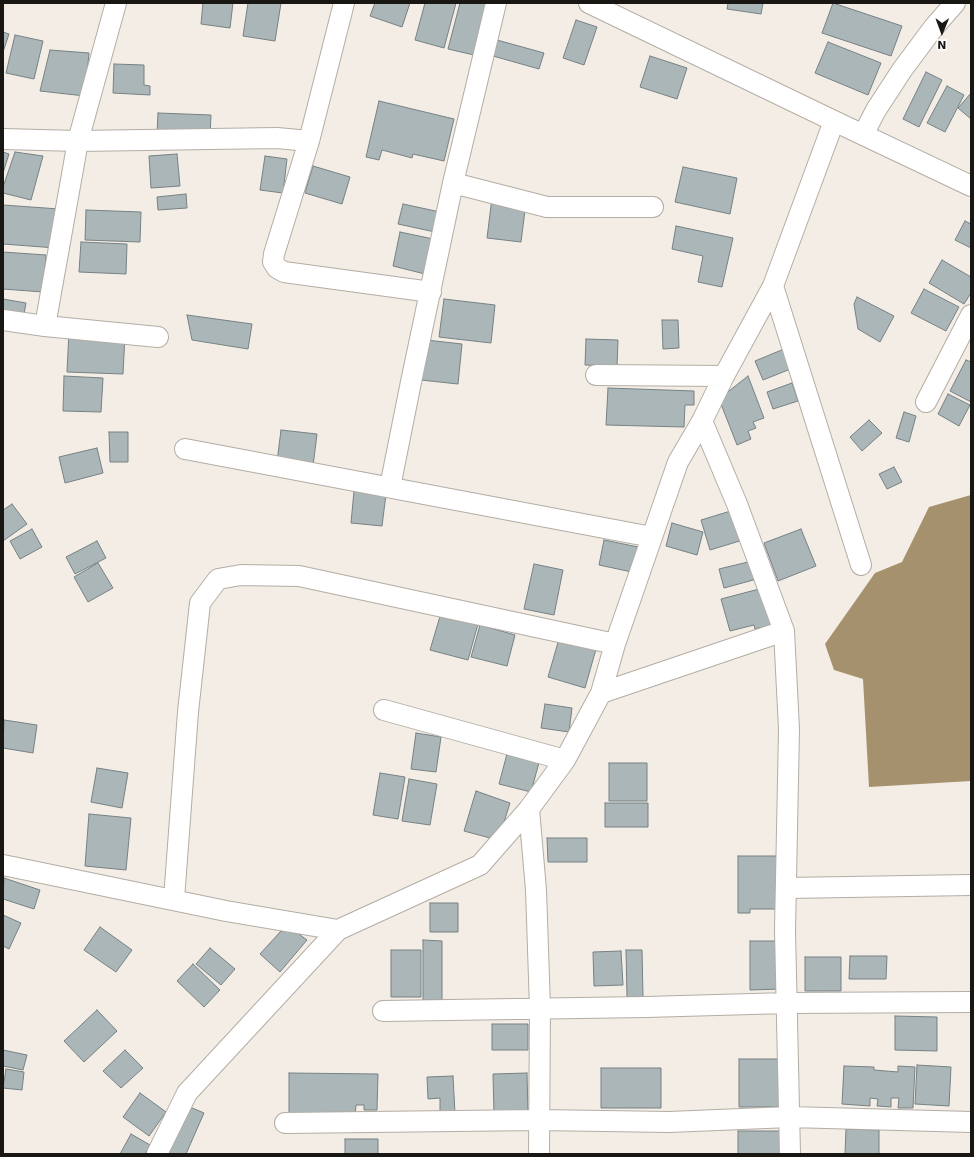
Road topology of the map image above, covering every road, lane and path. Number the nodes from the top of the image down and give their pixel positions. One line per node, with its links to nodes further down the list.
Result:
1 (116, 3): 9 (street)
2 (344, 3): 10 (street)
3 (496, 3): 11 (street)
4 (589, 3): 6 (street)
5 (955, 3): 7 (street)
6 (834, 121): 7 (street); 14 (street)
7 (864, 135): 12 (street)
8 (3, 139): 9 (street)
9 (78, 141): 10 (street); 18 (street)
10 (309, 141): 15 (street)
11 (453, 183): 13 (street); 15 (street)
12 (971, 186)
13 (653, 208)
14 (773, 286): 22 (street); 28 (street)
15 (431, 292): 26 (street)
16 (971, 315): 20 (street)
17 (3, 320): 18 (street)
18 (44, 326): 19 (street)
19 (158, 337)
20 (963, 347): 23 (street)
21 (596, 375): 22 (street)
22 (724, 376): 24 (street)
23 (926, 402)
24 (702, 421): 27 (street); 29 (street)
25 (185, 448): 26 (street)
26 (390, 488): 27 (street)
27 (652, 537): 30 (street)
28 (861, 565)
29 (784, 632): 31 (street); 37 (street)
30 (616, 644): 31 (street); 38 (street)
31 (601, 693): 33 (street)
32 (384, 710): 33 (street)
33 (566, 760): 34 (street)
34 (529, 810): 39 (street); 42 (street)
35 (3, 865): 38 (street)
36 (971, 885): 37 (street)
37 (786, 888): 41 (street)
38 (174, 900): 39 (street)
39 (338, 930): 48 (street)
40 (971, 1002): 41 (street)
41 (787, 1003): 42 (street); 44 (street)
42 (540, 1008): 43 (street); 45 (street)
43 (383, 1011)
44 (790, 1117): 45 (street); 46 (street); 50 (street)
45 (539, 1120): 47 (street); 49 (street)
46 (971, 1122)
47 (286, 1123)
48 (157, 1154)
49 (539, 1154)
50 (790, 1154)

